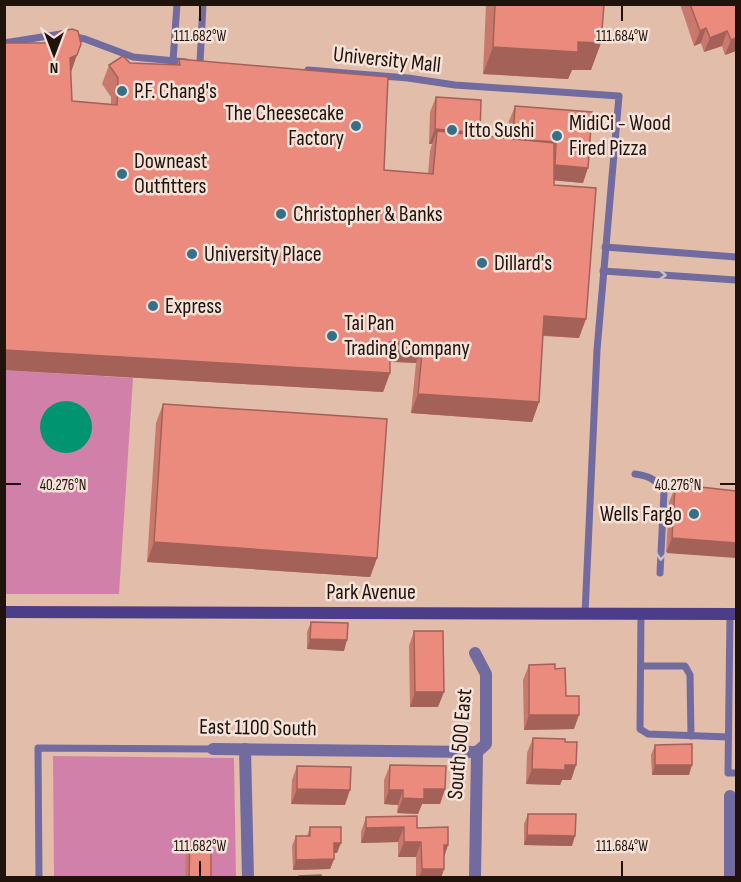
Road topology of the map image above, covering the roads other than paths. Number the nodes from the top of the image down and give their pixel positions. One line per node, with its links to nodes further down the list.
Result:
1 (177, 4): 4 (lane)
2 (203, 4): 5 (lane)
3 (4, 43): 4 (lane)
4 (173, 61): 5 (lane)
5 (200, 62): 6 (lane)
6 (210, 63)
7 (303, 70): 8 (lane, University Mall)
8 (605, 247): 9 (lane); 10 (lane)
9 (736, 257)
10 (603, 271): 11 (lane, one-way to 11); 17 (lane)
11 (736, 280)
12 (635, 474): 13 (lane, one-way to 13)
13 (660, 573)
14 (4, 612): 17 (street, Park Avenue)
15 (641, 614): 16 (street, Park Avenue); 17 (street, Park Avenue); 19 (lane)
16 (733, 614): 21 (lane)
17 (585, 615)
18 (475, 653): 24 (street, South 500 East)
19 (640, 666): 20 (lane); 20 (lane)
20 (691, 736): 21 (lane)
21 (728, 737): 25 (lane)
22 (213, 749): 23 (street, East 1100 South); 27 (lane, East 1100 South)
23 (245, 749): 24 (street, East 1100 South); 28 (street)
24 (477, 752): 29 (street, South 500 East)
25 (736, 773)
26 (730, 796): 30 (street)
27 (39, 878)
28 (248, 878)
29 (475, 878)
30 (730, 878)

